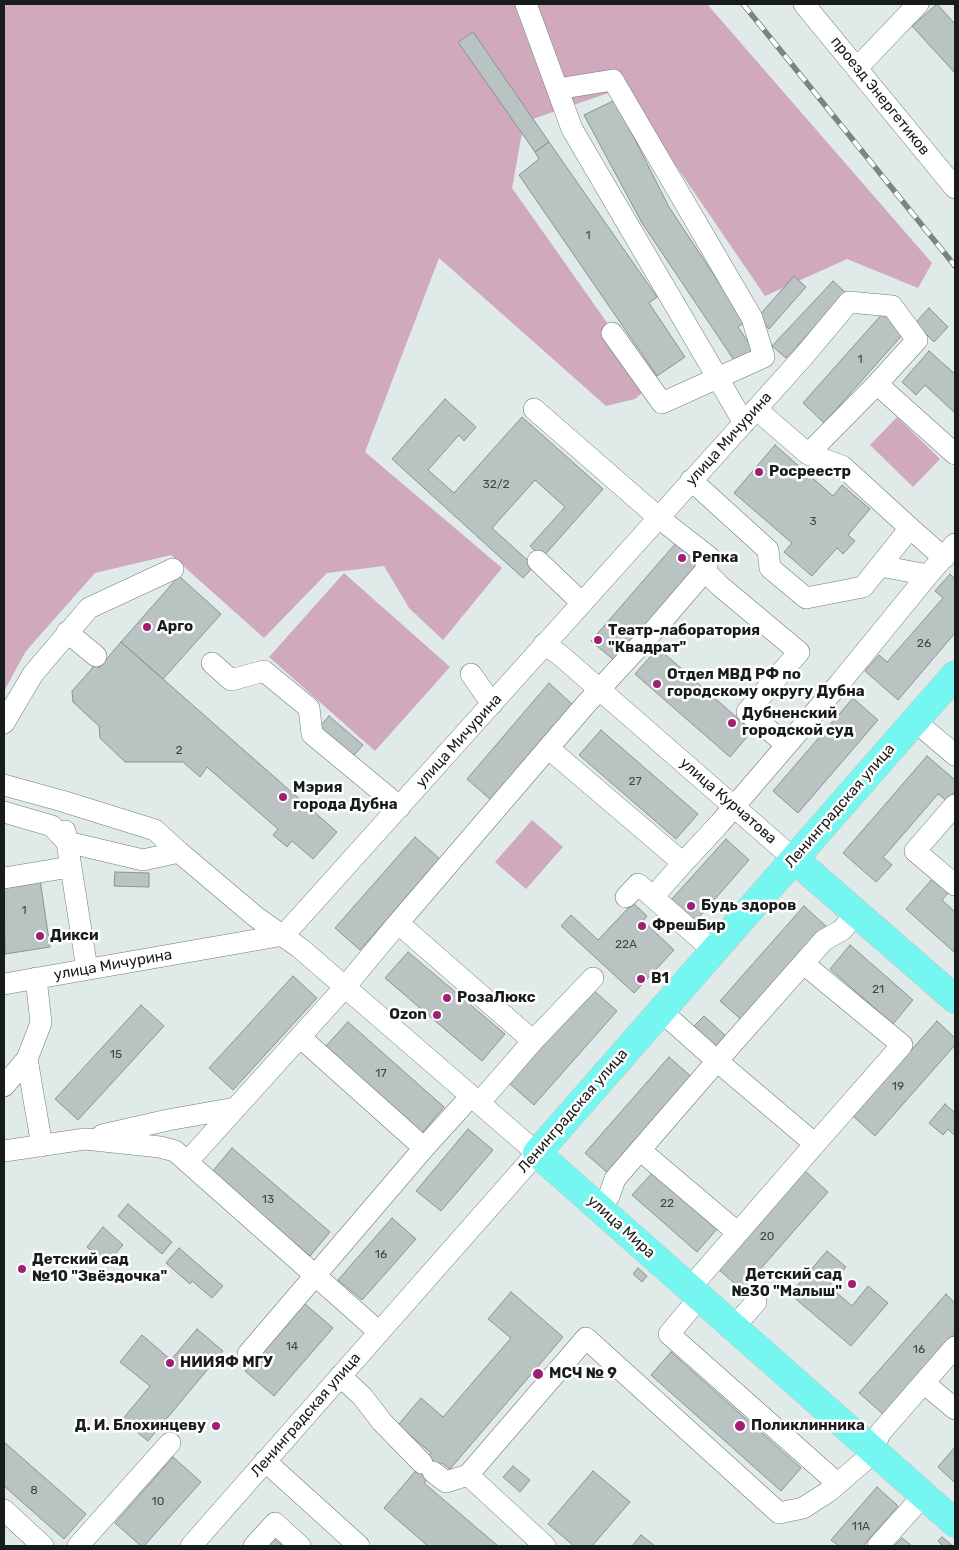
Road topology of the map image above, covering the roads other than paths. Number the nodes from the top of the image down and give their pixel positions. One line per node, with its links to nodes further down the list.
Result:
1 (526, 4): 5 (street)
2 (804, 4): 4 (street, проезд Энергетиков)
3 (918, 4): 4 (street)
4 (857, 68): 6 (street, проезд Энергетиков)
5 (557, 89): 8 (street); 8 (street)
6 (955, 188)
7 (612, 333): 8 (street)
8 (717, 378): 11 (street)
9 (877, 384): 11 (street, улица Мичурина); 12 (street); 13 (street)
10 (534, 409): 15 (street)
11 (749, 416): 12 (street); 14 (street, улица Мичурина)
12 (808, 454): 16 (street)
13 (955, 454)
14 (691, 480): 15 (street, улица Мичурина); 19 (street)
15 (658, 518): 21 (street); 23 (street, улица Мичурина)
16 (910, 528): 17 (street); 19 (street)
17 (950, 551): 22 (street)
18 (538, 562): 23 (street)
19 (880, 566): 22 (street)
20 (172, 569): 24 (street)
21 (705, 571): 30 (street); 34 (street)
22 (928, 575): 34 (street)
23 (582, 603): 25 (street, улица Мичурина)
24 (67, 632): 26 (street); 33 (street)
25 (544, 644): 30 (street, улица Курчатова); 31 (street, улица Мичурина)
26 (96, 656)
27 (212, 663): 41 (street)
28 (471, 674): 31 (street)
29 (955, 674): 32 (main road, Ленинградская улица)
30 (599, 689): 35 (street); 40 (street, улица Курчатова)
31 (492, 704): 41 (street, улица Мичурина)
32 (915, 721): 36 (street); 45 (main road, Ленинградская улица)
33 (4, 724)
34 (786, 745): 40 (street)
35 (548, 748): 46 (street); 53 (street)
36 (955, 755)
37 (4, 785): 38 (street, улица Мира)
38 (62, 801): 43 (street); 44 (street, улица Мира)
39 (955, 805): 49 (street)
40 (733, 806): 45 (street, улица Курчатова); 46 (street)
41 (400, 807): 54 (street, улица Мичурина)
42 (4, 812): 43 (street)
43 (67, 842): 44 (street); 47 (street)
44 (180, 852): 54 (street, улица Мира)
45 (794, 859): 52 (main road, улица Курчатова); 55 (main road, Ленинградская улица)
46 (683, 863): 51 (street)
47 (70, 867): 48 (street); 57 (street)
48 (4, 878)
49 (955, 885)
50 (626, 897): 51 (street)
51 (653, 897): 55 (street)
52 (856, 913): 56 (street); 62 (main road, улица Курчатова)
53 (398, 923): 61 (street); 65 (street)
54 (284, 935): 57 (street, улица Мичурина); 61 (street, улица Мира)
55 (714, 951): 63 (main road, Ленинградская улица)
56 (804, 964): 67 (street); 72 (street)
57 (87, 969): 58 (street, улица Мичурина)
58 (36, 978): 60 (street, улица Мичурина); 66 (street)
59 (593, 978): 65 (street)
60 (4, 984)
61 (345, 987): 64 (street); 69 (street, улица Мира)
62 (955, 998)
63 (661, 1011): 67 (street); 77 (main road, Ленинградская улица)
64 (300, 1037): 70 (street); 74 (street)
65 (533, 1041): 69 (street)
66 (27, 1058): 68 (street); 73 (street)
67 (717, 1061): 72 (street); 75 (street)
68 (4, 1086)
69 (475, 1100): 74 (street); 77 (street, улица Мира)
70 (235, 1108): 71 (street); 78 (street)
71 (85, 1139): 73 (street); 78 (street)
72 (815, 1144): 80 (street)
73 (42, 1146): 76 (street)
74 (424, 1148): 81 (street)
75 (640, 1150): 79 (street); 80 (street)
76 (4, 1151)
77 (537, 1153): 79 (main road, улица Мира); 85 (street, Ленинградская улица)
78 (187, 1162): 81 (street)
79 (599, 1208): 82 (main road, улица Мира)
80 (738, 1233): 82 (street)
81 (314, 1275): 85 (street); 87 (street)
82 (695, 1293): 84 (main road, улица Мира); 95 (street)
83 (756, 1302): 84 (street)
84 (734, 1327): 92 (main road, улица Мира)
85 (379, 1332): 88 (street, Ленинградская улица)
86 (955, 1347): 89 (street)
87 (248, 1354)
88 (340, 1376): 93 (street, Ленинградская улица); 94 (street)
89 (924, 1383): 90 (street); 92 (street)
90 (955, 1409)
91 (170, 1443): 99 (street)
92 (873, 1451): 95 (street); 96 (main road, улица Мира)
93 (265, 1461): 101 (street, Ленинградская улица); 104 (street)
94 (468, 1475): 95 (street); 105 (street)
95 (838, 1483)
96 (924, 1495): 98 (main road, улица Мира); 106 (street)
97 (4, 1510): 100 (street)
98 (955, 1523)
99 (90, 1542)
100 (43, 1546)
101 (191, 1546)
102 (254, 1546): 103 (street)
103 (300, 1546)
104 (359, 1546)
105 (545, 1546)
106 (878, 1546)

